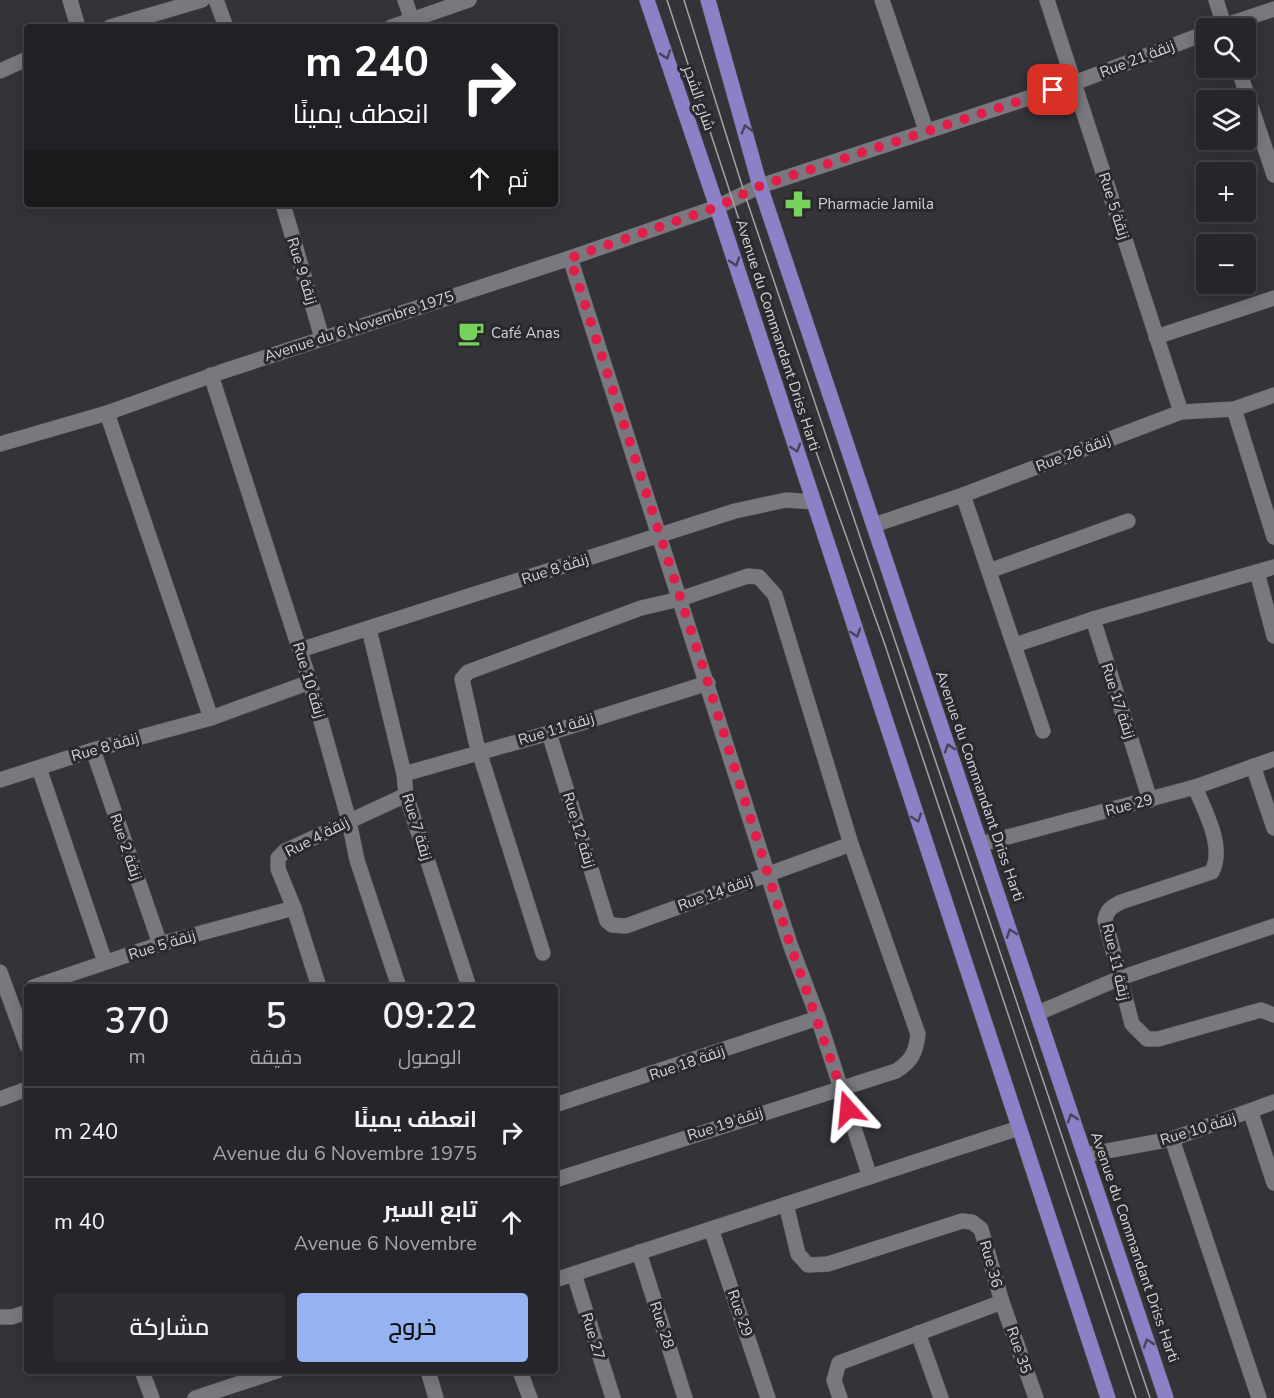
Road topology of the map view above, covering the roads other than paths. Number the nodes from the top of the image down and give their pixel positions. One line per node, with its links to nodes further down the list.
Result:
1 (70, 0): 15 (street)
2 (202, 0): 16 (street)
3 (216, 0): 17 (street)
4 (405, 0): 14 (street)
5 (469, 0): 14 (street)
6 (647, 0): 28 (main road, شارع الشجر, one-way to 28)
7 (708, 0): 26 (main road, one-way to 7)
8 (882, 0): 24 (street)
9 (1047, 0): 23 (street, Rue 5 زنقة)
10 (1216, 0): 12 (street)
11 (1274, 9): 13 (street)
12 (1220, 18)
13 (1249, 18)
14 (412, 20): 18 (street)
15 (77, 24)
16 (120, 24)
17 (225, 24)
18 (400, 24)
19 (1196, 37): 23 (street, Rue 21 زنقة)
20 (24, 60): 21 (street)
21 (0, 71)
22 (1241, 78): 25 (street)
23 (1074, 83): 24 (street, Rue 21 زنقة); 31 (street, Rue 5 زنقة)
24 (926, 130): 26 (street, Rue 21 زنقة)
25 (1274, 175)
26 (760, 186): 28 (street, Rue 21 زنقة); 42 (main road, Avenue du Commandant Driss Harti)
27 (283, 207): 32 (street, Rue 9 زنقة)
28 (717, 207): 29 (street, Avenue du 6 Novembre 1975); 40 (main road, Avenue du Commandant Driss Harti, one-way to 40)
29 (570, 258): 32 (street, Avenue du 6 Novembre 1975); 43 (street)
30 (1274, 298): 31 (street)
31 (1156, 337): 36 (street, Rue 5 زنقة)
32 (322, 338): 33 (street, Avenue du 6 Novembre 1975)
33 (211, 375): 37 (street, Avenue du 6 Novembre 1975); 53 (street, Rue 10 زنقة)
34 (1274, 394): 35 (street, Rue 26 زنقة)
35 (1234, 409): 36 (street, Rue 26 زنقة); 44 (street)
36 (1181, 412): 39 (street, Rue 26 زنقة)
37 (107, 413): 38 (street, Avenue du 6 Novembre 1975); 56 (street)
38 (0, 444)
39 (963, 495): 42 (street, Rue 26 زنقة); 46 (street)
40 (813, 502): 43 (street, Rue 8 زنقة); 99 (main road, Avenue du Commandant Driss Harti, one-way to 99)
41 (1128, 521): 46 (street)
42 (874, 525): 72 (main road, Avenue du Commandant Driss Harti, one-way to 42)
43 (658, 535): 48 (street); 50 (street, Rue 8 زنقة)
44 (1274, 537)
45 (1274, 567): 47 (street)
46 (989, 571): 52 (street)
47 (1257, 572): 49 (street); 51 (street)
48 (680, 599): 55 (street); 60 (street); 71 (street)
49 (1093, 619): 52 (street); 68 (street, Rue 17 زنقة)
50 (369, 629): 53 (street, Rue 8 زنقة); 64 (street, Rue 7 زنقة)
51 (1274, 636)
52 (1015, 645): 57 (street)
53 (300, 650): 54 (street, Rue 10 زنقة)
54 (310, 682): 56 (street, Rue 8 زنقة); 69 (street, Rue 10 زنقة)
55 (708, 683): 58 (street, Rue 11 زنقة); 73 (street)
56 (211, 718): 59 (street, Rue 8 زنقة)
57 (1043, 731)
58 (549, 733): 60 (street, Rue 11 زنقة); 75 (street, Rue 12 زنقة)
59 (93, 750): 63 (street, Rue 8 زنقة); 77 (street, Rue 2 زنقة)
60 (480, 753): 64 (street, Rue 11 زنقة); 78 (street)
61 (1274, 759): 62 (street, Rue 29)
62 (1253, 766): 66 (street, Rue 29); 70 (street)
63 (39, 768): 65 (street, Rue 8 زنقة); 79 (street)
64 (404, 774): 67 (street, Rue 7 زنقة)
65 (0, 780)
66 (1195, 787): 68 (street, Rue 29); 81 (street, Rue 11 زنقة)
67 (406, 795): 69 (street, Rue 4 زنقة); 85 (street, Rue 7 زنقة)
68 (1150, 800): 72 (street, Rue 29)
69 (349, 821): 74 (street, Rue 4 زنقة); 84 (street, Rue 10 زنقة)
70 (1274, 828)
71 (851, 844): 73 (street, Rue 14 زنقة); 93 (street, Rue 19 زنقة)
72 (981, 844): 88 (main road, Avenue du Commandant Driss Harti, one-way to 72)
73 (768, 873): 75 (street, Rue 14 زنقة); 91 (street)
74 (294, 908): 77 (street, Rue 5 زنقة); 83 (street)
75 (612, 925)
76 (1274, 926): 81 (street)
77 (160, 944): 79 (street, Rue 5 زنقة)
78 (543, 953)
79 (105, 962): 82 (street, Rue 5 زنقة)
80 (0, 972): 87 (street)
81 (1120, 978): 88 (street); 89 (street, Rue 11 زنقة)
82 (42, 984)
83 (317, 984)
84 (398, 984)
85 (468, 984)
86 (24, 990): 87 (street)
87 (8, 996): 90 (street)
88 (1038, 1013): 101 (main road, Avenue du Commandant Driss Harti, one-way to 88)
89 (1274, 1015)
90 (7, 1016): 92 (street)
91 (818, 1018): 93 (street); 97 (street, Rue 18 زنقة)
92 (24, 1042)
93 (841, 1086): 102 (street); 103 (street, Rue 19 زنقة)
94 (24, 1090): 95 (street)
95 (0, 1099)
96 (1274, 1102): 98 (street, Rue 10 زنقة)
97 (558, 1104)
98 (1251, 1113): 100 (street, Rue 10 زنقة); 104 (street)
99 (1018, 1128): 102 (street); 129 (main road, Avenue du Commandant Driss Harti)
100 (1173, 1139): 101 (street, Rue 10 زنقة); 131 (street)
101 (1085, 1155): 130 (main road, Avenue du Commandant Driss Harti, one-way to 101)
102 (870, 1177): 105 (street)
103 (558, 1179)
104 (1274, 1183)
105 (786, 1204): 106 (street); 110 (street, Rue 36)
106 (711, 1229): 107 (street); 125 (street, Rue 29)
107 (639, 1252): 108 (street); 124 (street, Rue 28)
108 (574, 1274): 109 (street); 123 (street, Rue 27)
109 (558, 1279)
110 (1002, 1302): 113 (street, Rue 36); 128 (street, Rue 35)
111 (24, 1313): 112 (street)
112 (0, 1317)
113 (918, 1333): 126 (street, Rue 36); 127 (street)
114 (143, 1374): 119 (street)
115 (271, 1374): 118 (street)
116 (429, 1374): 121 (street)
117 (521, 1374): 122 (street)
118 (233, 1392): 120 (street)
119 (152, 1398)
120 (195, 1398)
121 (436, 1398)
122 (530, 1398)
123 (613, 1398)
124 (686, 1398)
125 (768, 1398)
126 (840, 1398)
127 (941, 1398)
128 (1036, 1398)
129 (1108, 1398)
130 (1166, 1398)
131 (1259, 1398)

